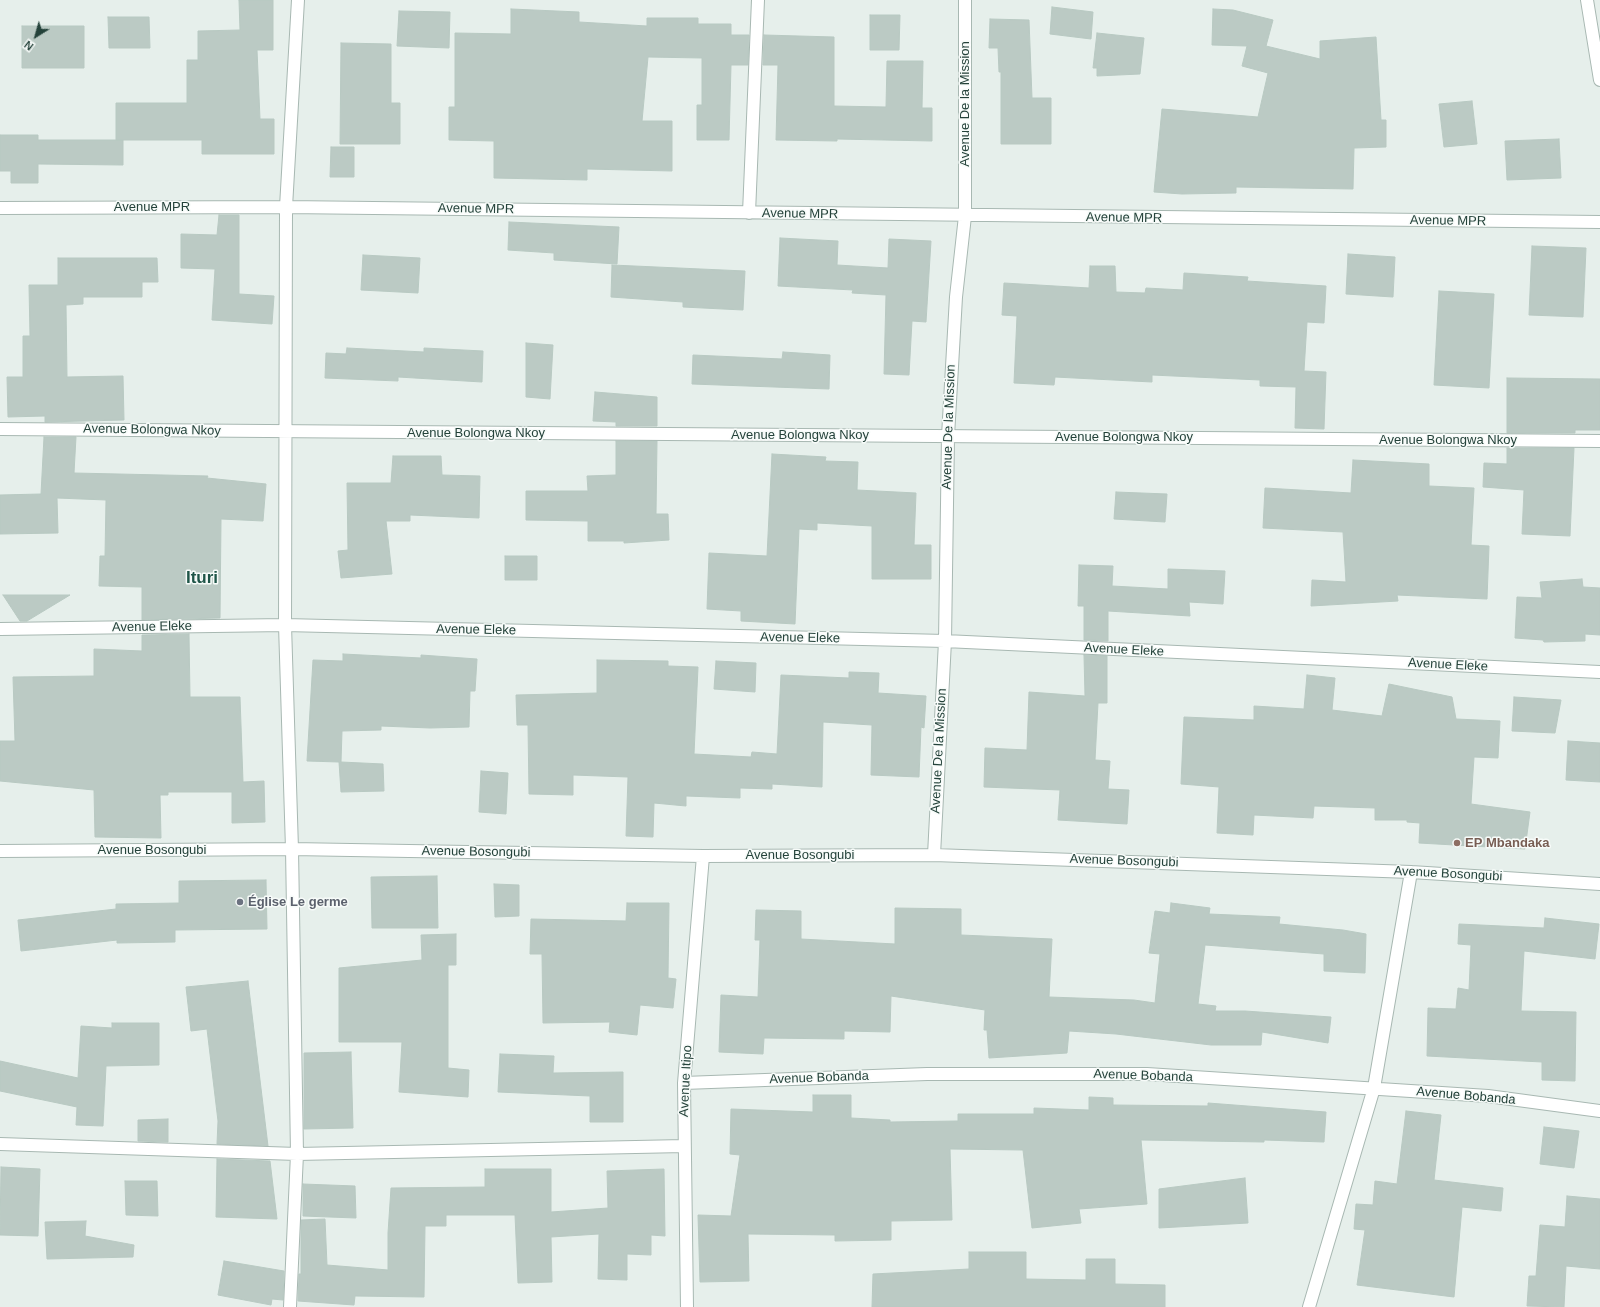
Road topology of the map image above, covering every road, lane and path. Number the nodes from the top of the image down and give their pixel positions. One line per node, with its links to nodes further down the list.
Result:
1 (298, 0): 6 (street)
2 (758, 0): 8 (street)
3 (965, 0): 9 (street, Avenue De la Mission)
4 (1587, 0): 5 (street)
5 (1600, 80)
6 (286, 207): 7 (street, Avenue MPR); 8 (street, Avenue MPR); 12 (street)
7 (0, 208)
8 (749, 213): 9 (street, Avenue MPR)
9 (965, 216): 10 (street, Avenue MPR); 13 (street, Avenue De la Mission)
10 (1600, 222)
11 (0, 429): 12 (street, Avenue Bolongwa Nkoy)
12 (286, 432): 13 (street, Avenue Bolongwa Nkoy); 15 (street)
13 (948, 436): 14 (street, Avenue Bolongwa Nkoy); 17 (street, Avenue De la Mission)
14 (1600, 441)
15 (285, 625): 16 (street, Avenue Eleke); 17 (street, Avenue Eleke); 19 (street)
16 (0, 628)
17 (945, 641): 18 (street, Avenue Eleke); 21 (street, Avenue De la Mission)
18 (1600, 672)
19 (292, 849): 20 (street, Avenue Bosongubi); 22 (street, Avenue Bosongubi); 30 (street)
20 (0, 851)
21 (934, 854): 22 (street, Avenue Bosongubi); 23 (street, Avenue Bosongubi)
22 (703, 856): 25 (street, Avenue Itipo)
23 (1411, 872): 24 (street, Avenue Bosongubi); 26 (street)
24 (1600, 884)
25 (684, 1084): 26 (street, Avenue Bobanda); 29 (street, Avenue Itipo)
26 (1374, 1088): 27 (street, Avenue Bobanda); 33 (street)
27 (1600, 1111)
28 (0, 1144): 30 (street)
29 (684, 1146): 30 (street); 32 (street, Avenue Itipo)
30 (297, 1154): 31 (street)
31 (290, 1307)
32 (687, 1307)
33 (1309, 1307)

